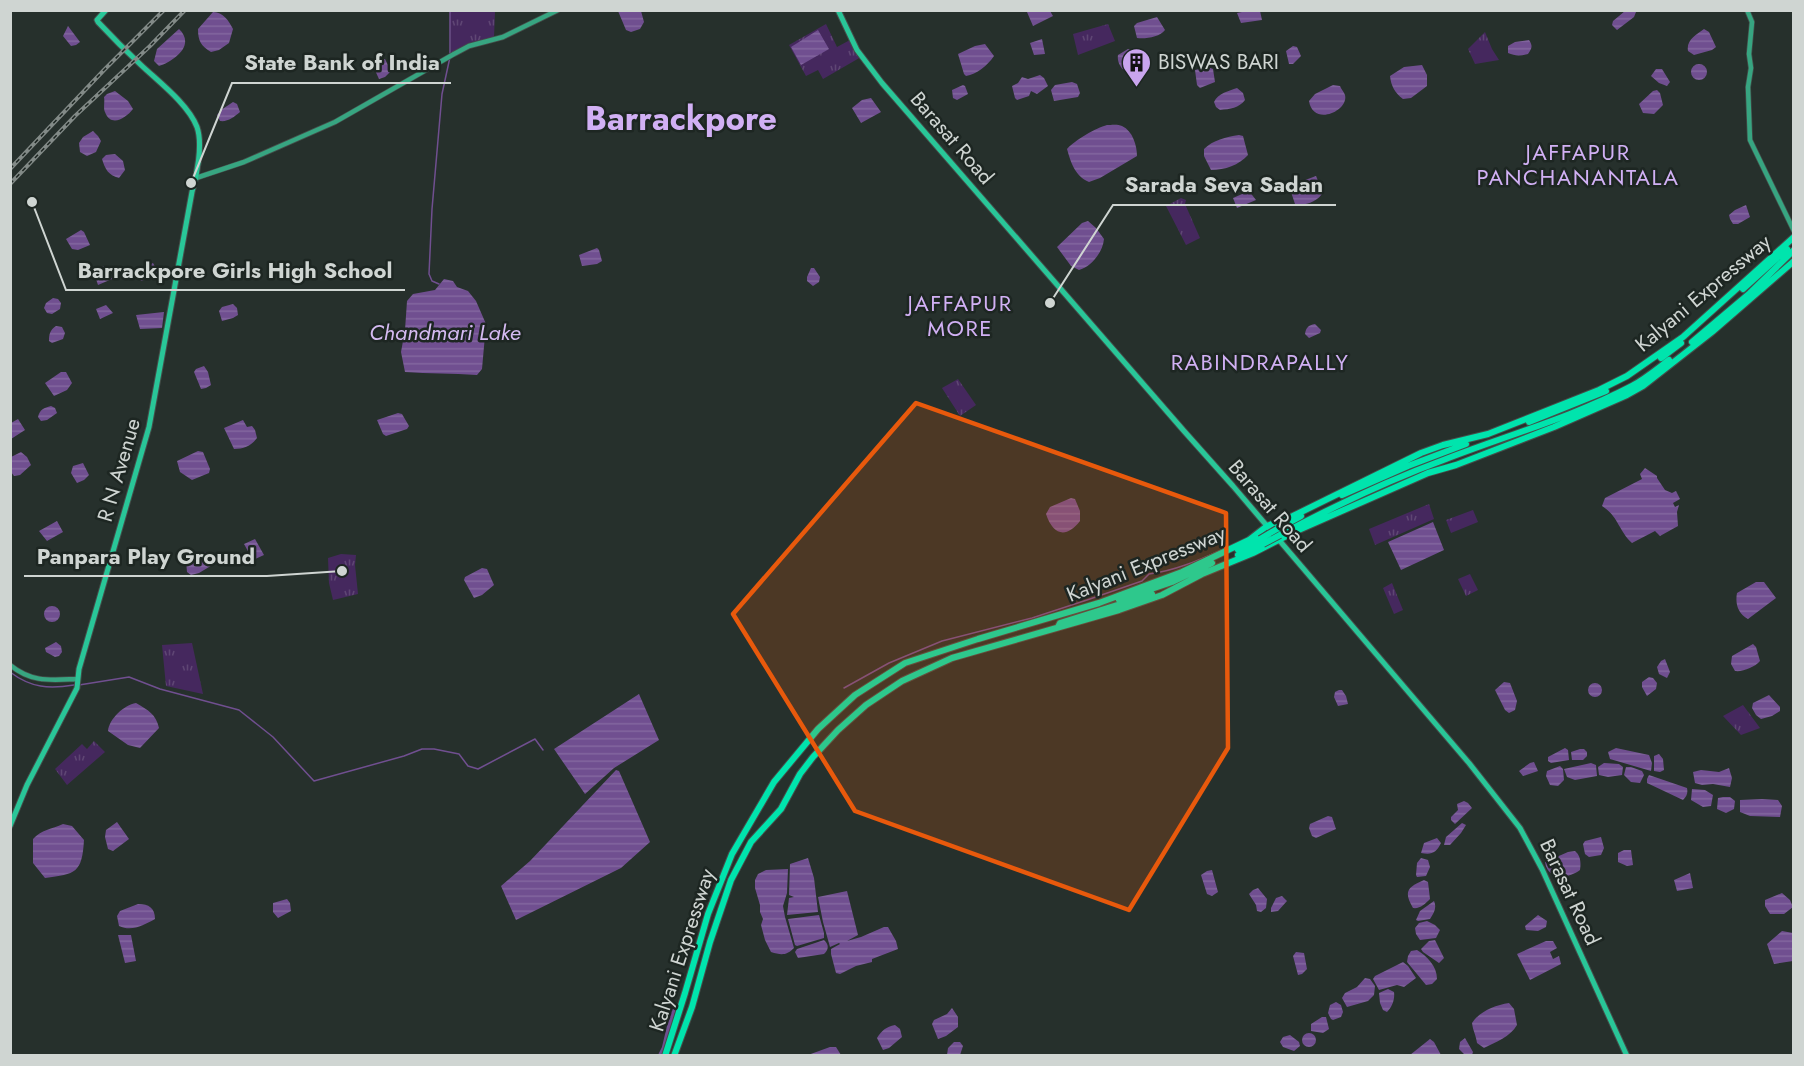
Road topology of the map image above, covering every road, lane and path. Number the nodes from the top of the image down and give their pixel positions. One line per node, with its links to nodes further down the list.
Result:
1 (106, 10): 5 (main road, R N Avenue)
2 (558, 10): 5 (street)
3 (838, 10): 12 (main road, Barasat Road)
4 (1747, 10): 6 (street)
5 (196, 178): 18 (main road, R N Avenue)
6 (1794, 231)
7 (1794, 237): 12 (highway, Kalyani Expressway)
8 (1794, 242): 11 (highway)
9 (1794, 250): 11 (highway)
10 (1794, 261): 13 (highway, Kalyani Expressway)
11 (1459, 450): 13 (highway)
12 (1267, 526): 13 (main road, Barasat Road); 15 (highway, Kalyani Expressway)
13 (1279, 535): 14 (highway, bridge); 16 (highway); 22 (main road, Barasat Road)
14 (1160, 589): 15 (highway); 16 (highway)
15 (1057, 617): 20 (highway, Kalyani Expressway)
16 (1058, 627): 21 (highway)
17 (10, 665): 18 (street)
18 (77, 683): 19 (main road, R N Avenue)
19 (10, 826)
20 (665, 1056)
21 (674, 1056)
22 (1627, 1056)

